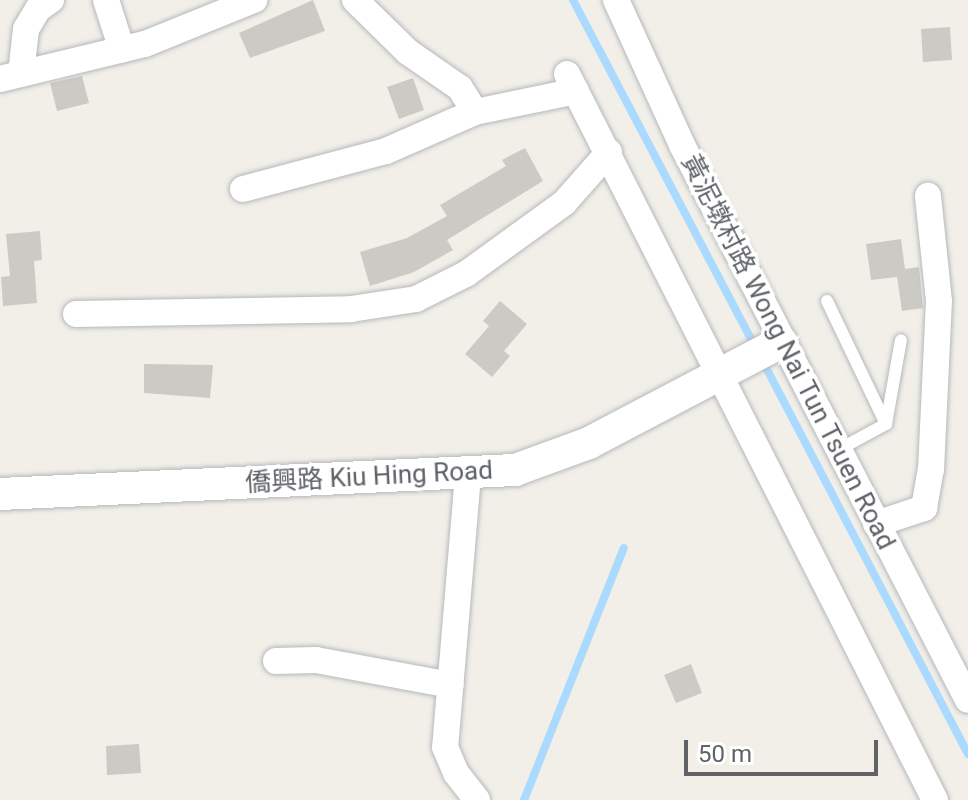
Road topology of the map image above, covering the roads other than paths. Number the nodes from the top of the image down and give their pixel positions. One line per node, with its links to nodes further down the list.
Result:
1 (51, 0): 8 (street)
2 (106, 0): 7 (street)
3 (254, 0): 6 (street)
4 (355, 0): 9 (street)
5 (616, 0): 16 (street, 黃泥墩村路 Wong Nai Tun Tsuen Road)
6 (219, 7): 7 (street)
7 (122, 50): 8 (street)
8 (11, 77)
9 (475, 112): 10 (street); 11 (street)
10 (609, 152): 14 (street); 17 (street)
11 (243, 189)
12 (928, 196): 22 (street)
13 (827, 301): 18 (lane)
14 (76, 314)
15 (901, 340): 18 (lane)
16 (781, 342): 17 (street, 僑興路 Kiu Hing Road); 19 (street, 黃泥墩村路 Wong Nai Tun Tsuen Road)
17 (718, 376): 20 (street, 僑興路 Kiu Hing Road); 27 (street)
18 (886, 424): 19 (lane)
19 (838, 450): 22 (street, 黃泥墩村路 Wong Nai Tun Tsuen Road)
20 (468, 475): 21 (street, 僑興路 Kiu Hing Road); 24 (street)
21 (0, 494)
22 (876, 524): 25 (street, 黃泥墩村路 Wong Nai Tun Tsuen Road)
23 (276, 661): 24 (street)
24 (451, 685): 26 (street)
25 (968, 700)
26 (477, 800)
27 (935, 800)

